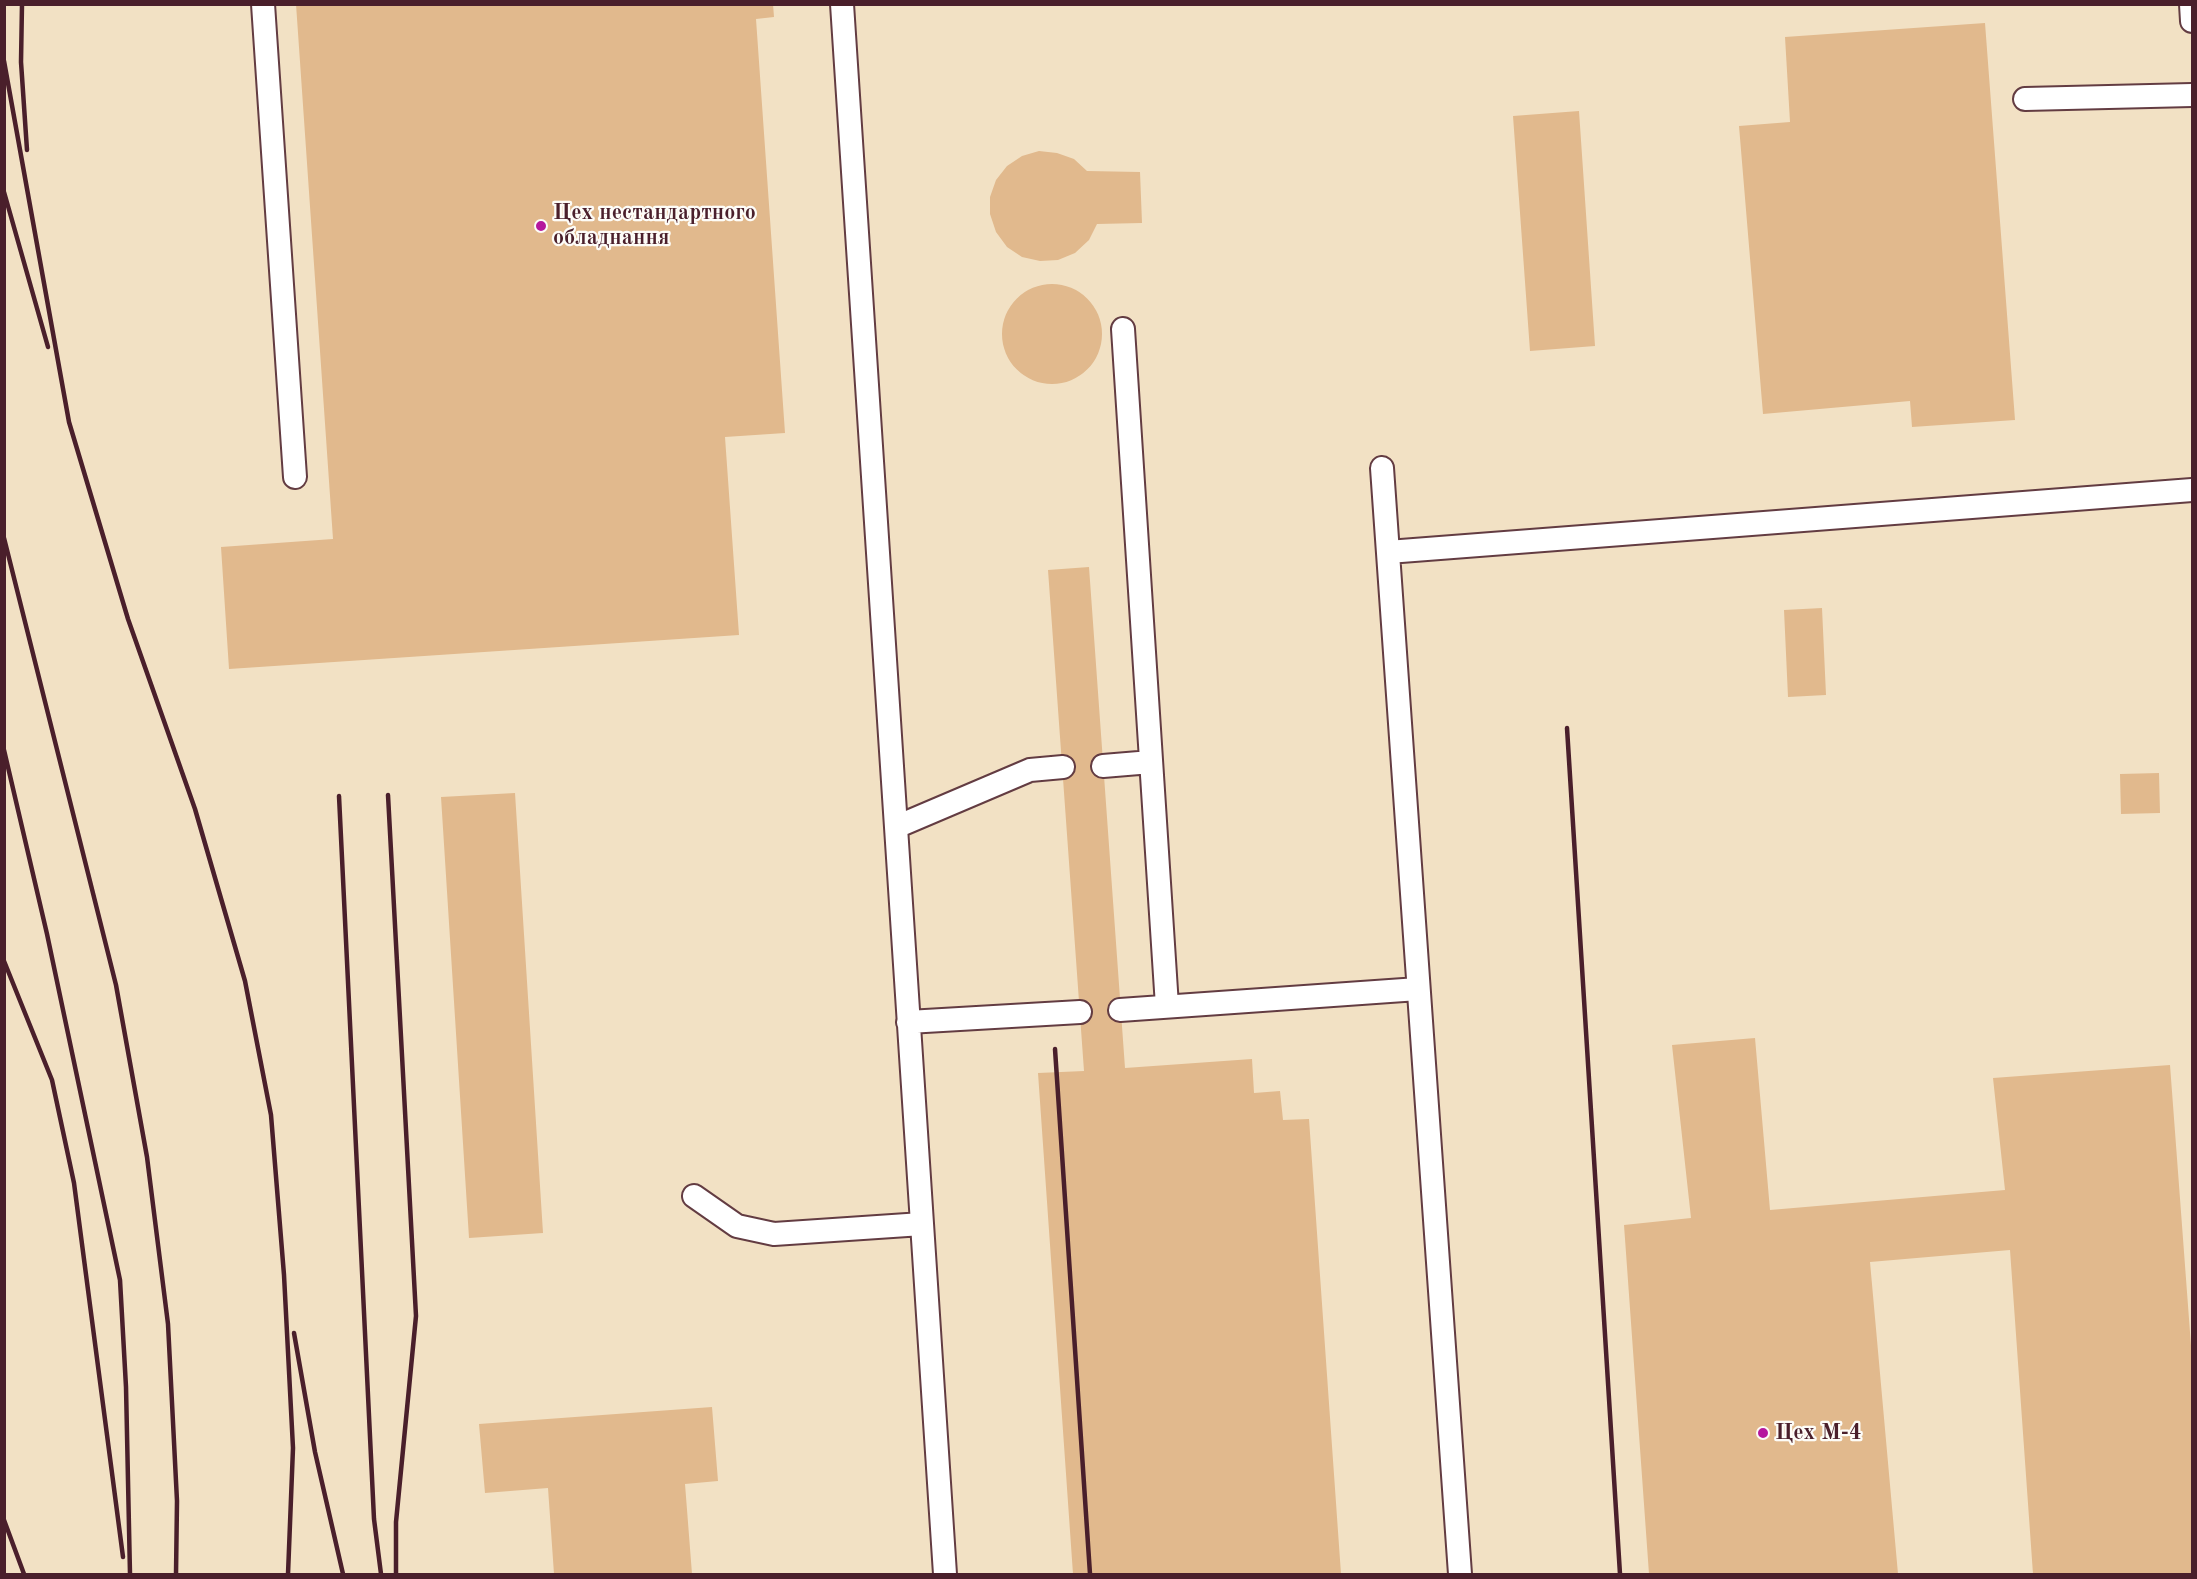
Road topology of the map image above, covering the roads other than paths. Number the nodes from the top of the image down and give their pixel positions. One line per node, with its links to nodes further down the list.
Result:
1 (263, 4): 9 (lane)
2 (842, 4): 15 (lane)
3 (2191, 4): 4 (lane)
4 (2193, 21)
5 (2193, 95): 6 (lane)
6 (2025, 99)
7 (1123, 329): 12 (lane)
8 (1382, 468): 11 (lane)
9 (295, 477)
10 (2193, 490): 11 (lane)
11 (1388, 552): 16 (lane)
12 (1151, 762): 13 (lane); 17 (lane)
13 (1102, 766)
14 (1063, 767): 15 (lane)
15 (896, 827): 20 (lane)
16 (1418, 990): 17 (lane); 24 (lane)
17 (1167, 1006): 18 (lane)
18 (1120, 1010)
19 (1080, 1012): 20 (lane)
20 (908, 1022): 22 (lane)
21 (694, 1196): 22 (lane)
22 (922, 1224): 23 (lane)
23 (945, 1575)
24 (1460, 1575)

